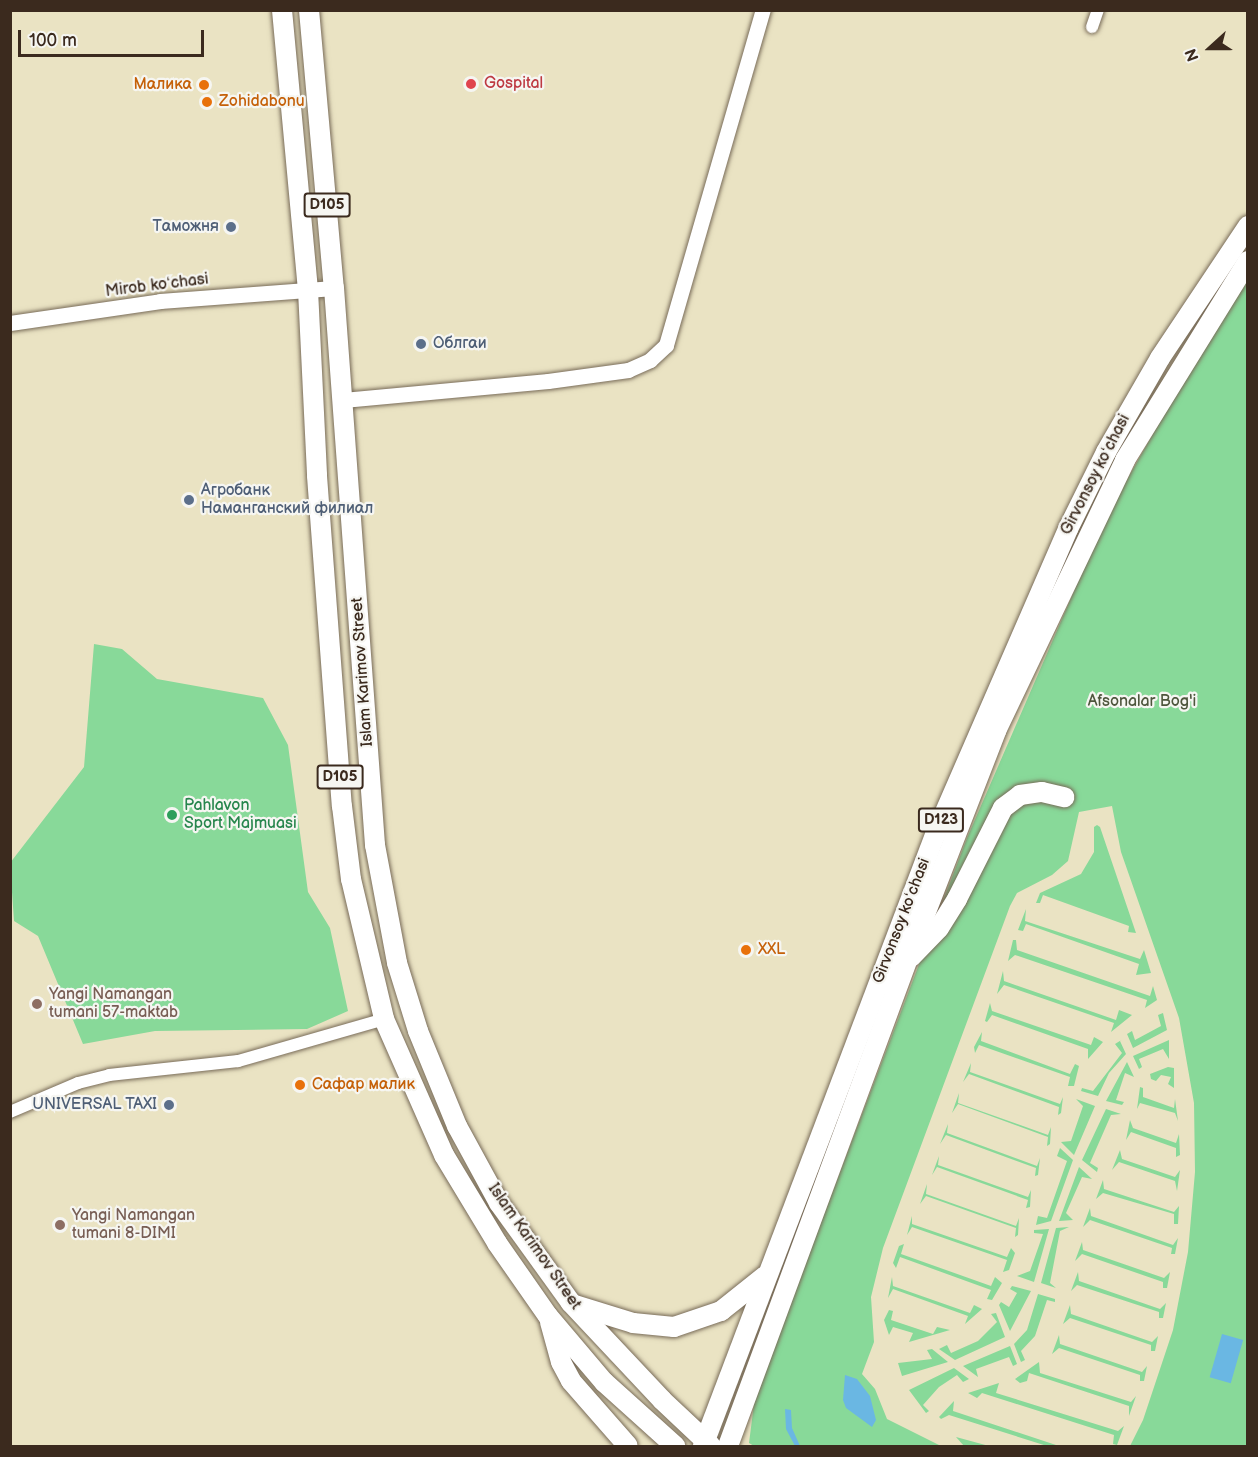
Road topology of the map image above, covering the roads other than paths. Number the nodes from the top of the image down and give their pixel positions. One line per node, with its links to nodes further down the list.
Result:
1 (282, 10): 9 (main road, Islam Karimov Street / D105)
2 (309, 10): 8 (main road, Islam Karimov Street / D105)
3 (763, 10): 11 (street)
4 (1098, 10): 5 (street)
5 (1092, 27)
6 (1248, 226): 12 (main road, Girvonsoy koʻchasi / D123)
7 (1248, 261): 13 (main road, Girvonsoy koʻchasi / D123)
8 (334, 288): 9 (street, Mirob koʻchasi); 11 (main road, Islam Karimov Street / D105)
9 (308, 290): 10 (street, Mirob koʻchasi); 16 (main road, Islam Karimov Street / D105)
10 (10, 323)
11 (343, 400): 15 (main road, Islam Karimov Street / D105)
12 (1068, 529): 13 (main road); 14 (main road, Girvonsoy koʻchasi / D123)
13 (1089, 532): 14 (main road, Girvonsoy koʻchasi / D123)
14 (1056, 580): 18 (main road, Girvonsoy koʻchasi / D123); 21 (main road, Girvonsoy koʻchasi / D123)
15 (363, 663): 16 (main road); 22 (main road, Islam Karimov Street / D105)
16 (333, 666): 19 (main road, Islam Karimov Street / D105)
17 (1064, 797): 18 (main road)
18 (907, 961): 27 (main road, Girvonsoy koʻchasi / D123)
19 (384, 1019): 20 (street); 23 (main road, Islam Karimov Street / D105)
20 (10, 1112)
21 (767, 1274): 22 (main road); 24 (main road, Girvonsoy koʻchasi / D123)
22 (571, 1303): 24 (main road, Islam Karimov Street / D105)
23 (548, 1316): 25 (main road); 26 (main road, Islam Karimov Street / D105)
24 (706, 1445)
25 (628, 1446)
26 (675, 1446)
27 (728, 1446)

